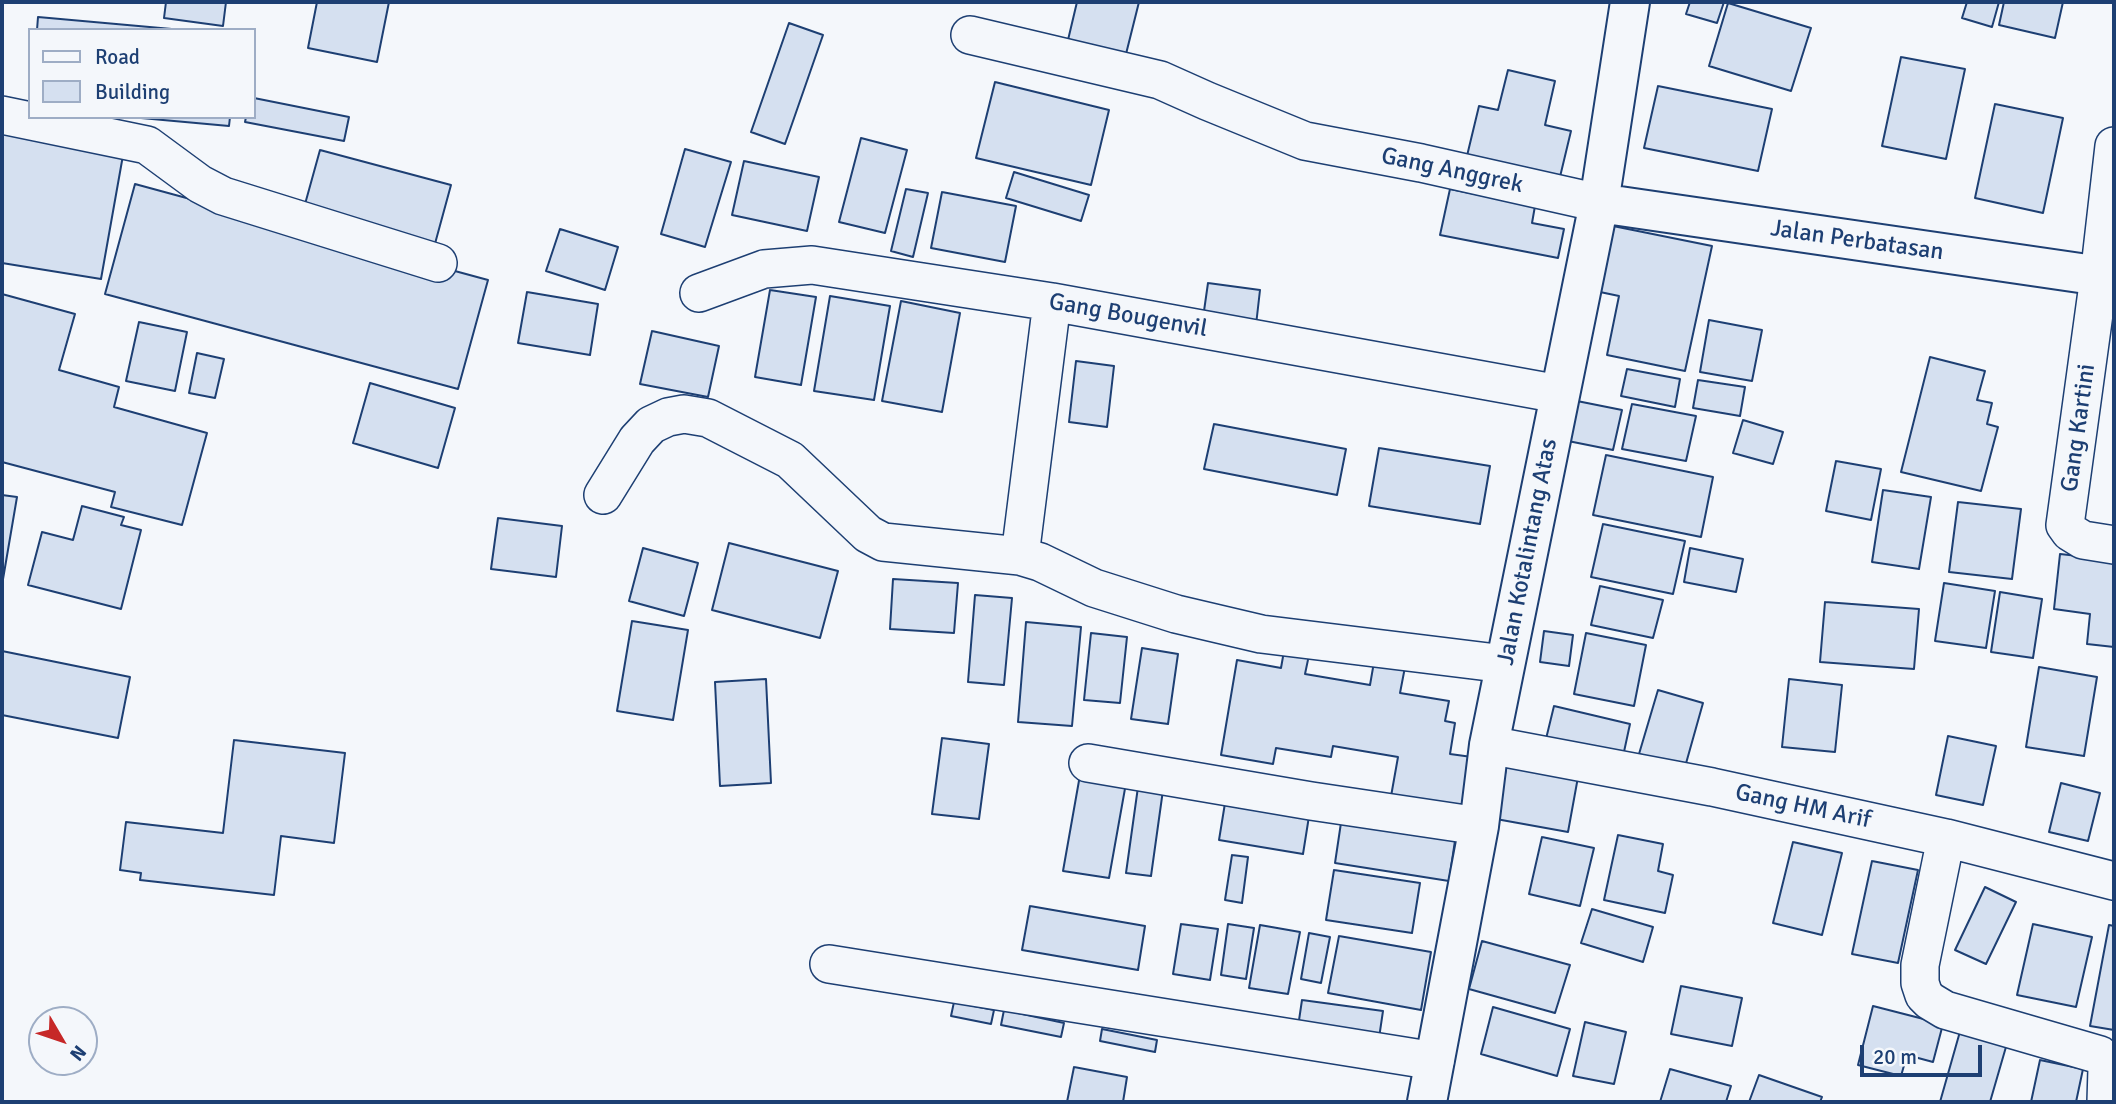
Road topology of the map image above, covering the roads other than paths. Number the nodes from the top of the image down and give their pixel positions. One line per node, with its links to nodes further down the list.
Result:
1 (1630, 2): 5 (street, Jalan Kotalintang Atas)
2 (970, 35): 5 (street, Gang Anggrek)
3 (2, 115): 6 (street)
4 (2114, 146): 7 (street)
5 (1599, 203): 7 (street, Jalan Perbatasan); 10 (street, Jalan Kotalintang Atas)
6 (438, 263)
7 (2107, 278): 12 (street, Gang Kartini)
8 (699, 293): 9 (street, Gang Bougenvil)
9 (1052, 302): 10 (street, Gang Bougenvil); 13 (street)
10 (1559, 394): 14 (street, Jalan Kotalintang Atas)
11 (603, 495): 13 (street)
12 (2114, 545)
13 (1020, 556): 14 (street)
14 (1505, 664): 15 (street, Jalan Kotalintang Atas)
15 (1489, 746): 17 (street, Jalan Kotalintang Atas); 18 (street, Gang HM Arif)
16 (1088, 763): 17 (street)
17 (1479, 825): 21 (street, Jalan Kotalintang Atas)
18 (1946, 838): 19 (street, Gang HM Arif); 23 (street)
19 (2114, 881)
20 (829, 964): 21 (street)
21 (1435, 1061): 22 (street, Jalan Kotalintang Atas)
22 (1427, 1102)
23 (2106, 1102)

